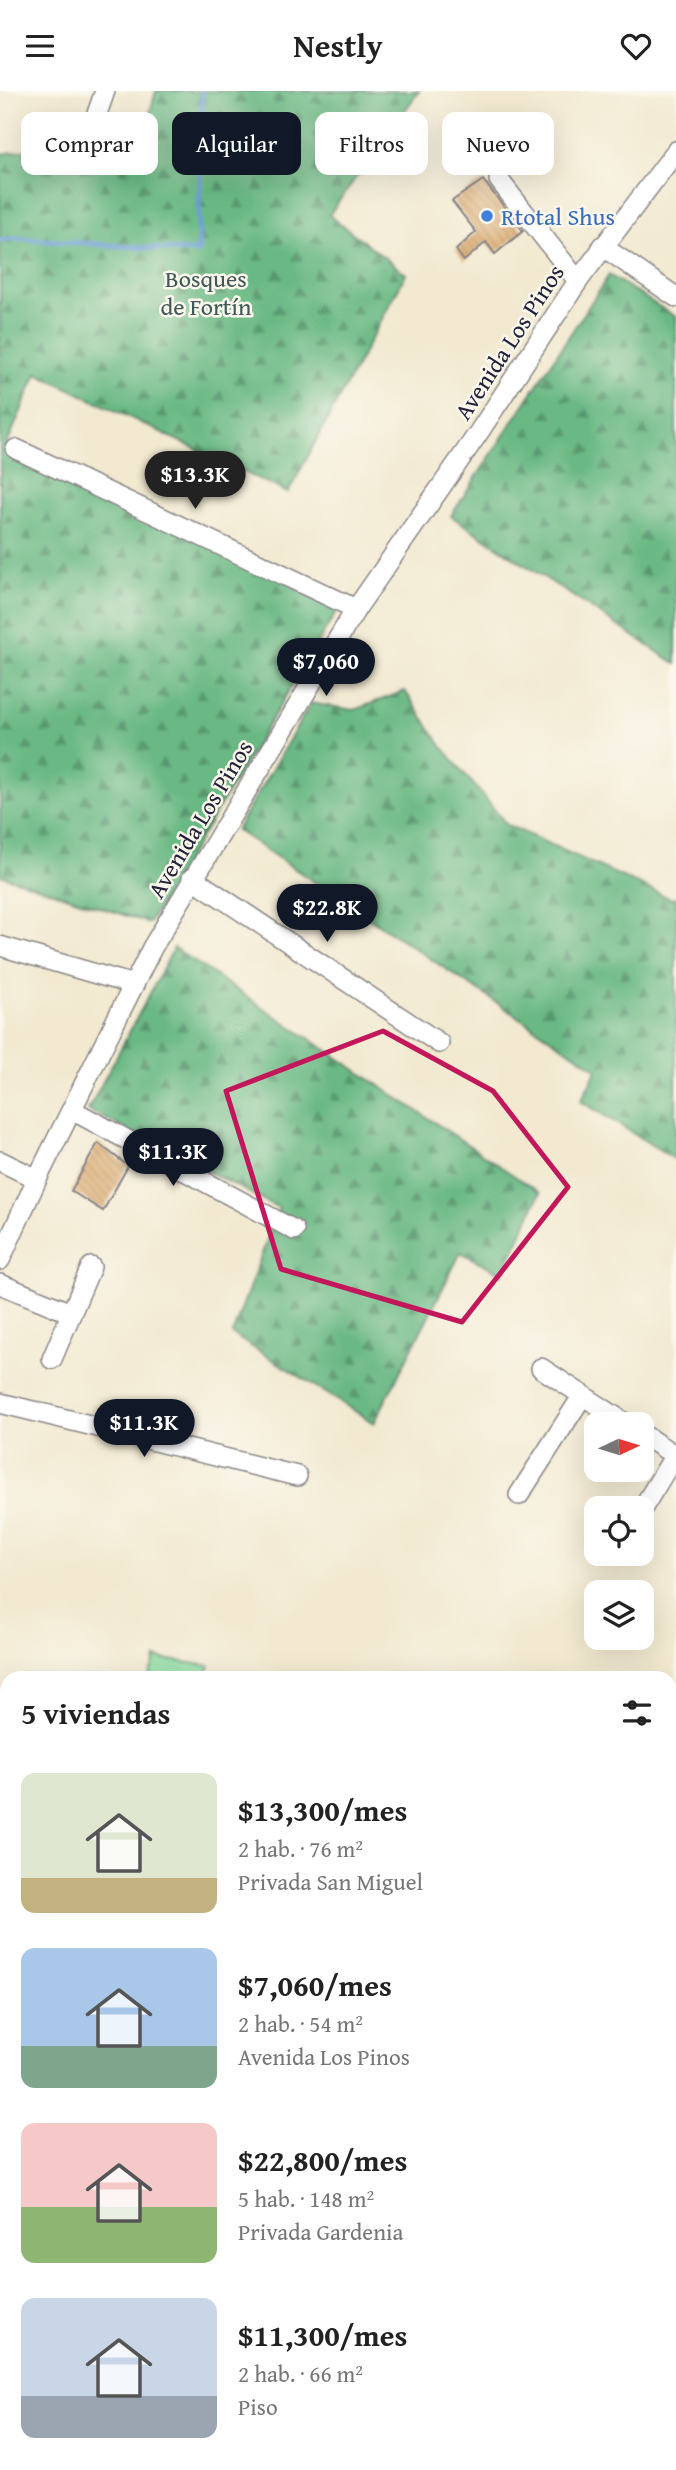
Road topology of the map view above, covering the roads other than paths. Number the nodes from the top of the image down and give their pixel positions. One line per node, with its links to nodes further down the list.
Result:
1 (105, 91): 2 (street)
2 (98, 112)
3 (676, 151): 5 (street, Avenida Los Pinos)
4 (499, 180): 6 (street)
5 (602, 246): 6 (street, Avenida Los Pinos); 7 (street)
6 (578, 281): 9 (street, Avenida Los Pinos)
7 (676, 297)
8 (16, 449): 9 (street)
9 (356, 609): 10 (street, Avenida Los Pinos)
10 (192, 878): 12 (street, Avenida Los Pinos); 13 (street)
11 (0, 946): 12 (street)
12 (134, 985): 14 (street, Avenida Los Pinos)
13 (439, 1043)
14 (72, 1109): 16 (street, Avenida Los Pinos); 17 (street)
15 (0, 1161): 16 (street)
16 (37, 1179): 18 (street, Avenida Los Pinos)
17 (294, 1230)
18 (0, 1260)
19 (91, 1267): 21 (street)
20 (0, 1284): 21 (street)
21 (71, 1313): 22 (street)
22 (52, 1359)
23 (541, 1368): 24 (street)
24 (583, 1395): 26 (street); 30 (street)
25 (0, 1403): 29 (street)
26 (608, 1412)
27 (654, 1441): 28 (street)
28 (676, 1455): 31 (street)
29 (297, 1476)
30 (519, 1495)
31 (650, 1496)

